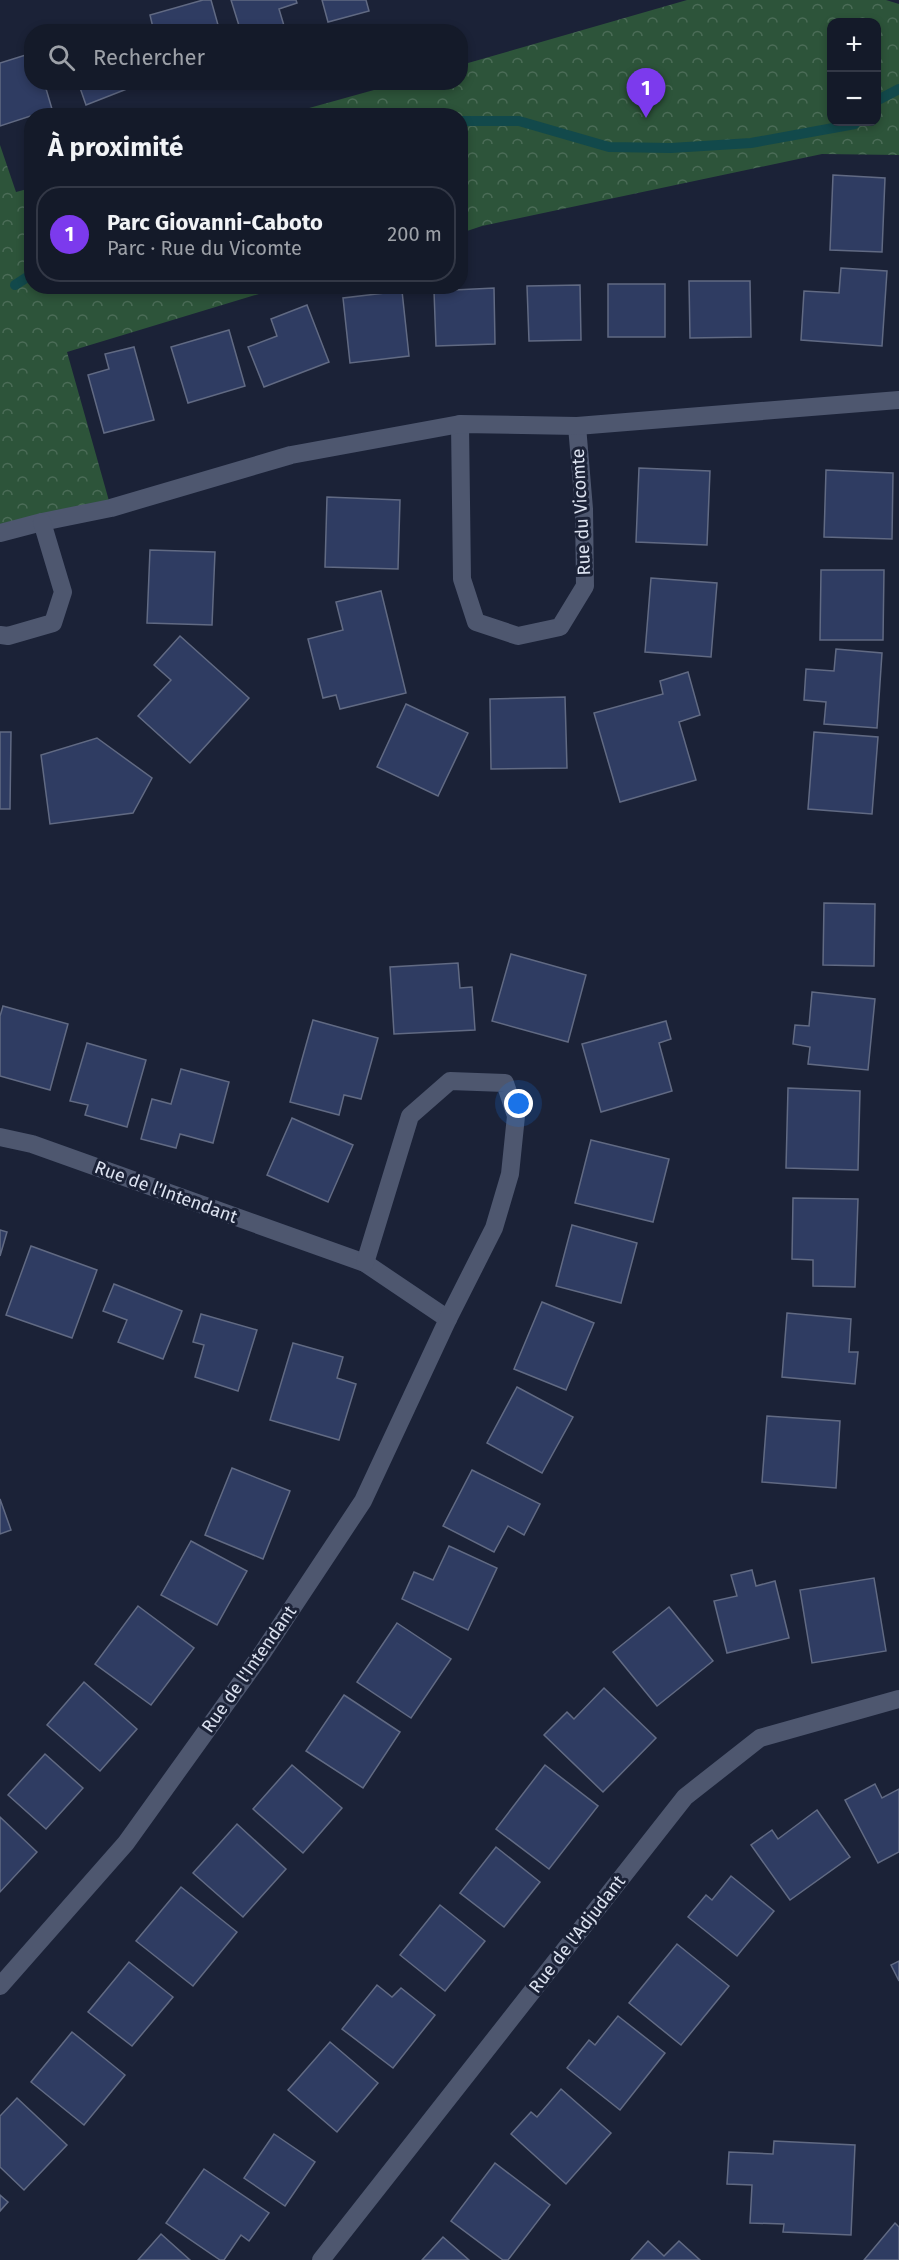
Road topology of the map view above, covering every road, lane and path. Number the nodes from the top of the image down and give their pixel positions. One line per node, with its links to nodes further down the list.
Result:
1 (899, 400): 3 (street, Rue du Vicomte)
2 (460, 424): 3 (street, Rue du Vicomte); 3 (street, Rue du Vicomte); 4 (street, Rue du Vicomte)
3 (577, 426)
4 (42, 522): 5 (street, Rue du Vicomte); 6 (street)
5 (0, 533)
6 (0, 635)
7 (0, 1137): 8 (street, Rue de l'Intendant)
8 (365, 1263): 9 (street, Rue de l'Intendant); 9 (street, Rue de l'Intendant)
9 (448, 1319): 11 (street, Rue de l'Intendant)
10 (899, 1699): 12 (street, Rue de l'Adjudant)
11 (0, 1986)
12 (321, 2260)

